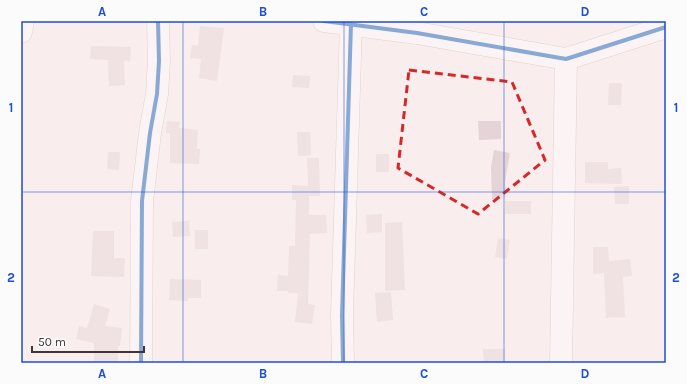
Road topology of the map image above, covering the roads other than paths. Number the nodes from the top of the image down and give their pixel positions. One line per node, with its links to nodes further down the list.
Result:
1 (23, 21): 6 (street)
2 (158, 21): 8 (street)
3 (324, 21): 4 (street)
4 (351, 24): 7 (street); 9 (street)
5 (666, 27): 7 (street)
6 (21, 32)
7 (566, 59): 10 (street)
8 (141, 363)
9 (342, 363)
10 (561, 363)

